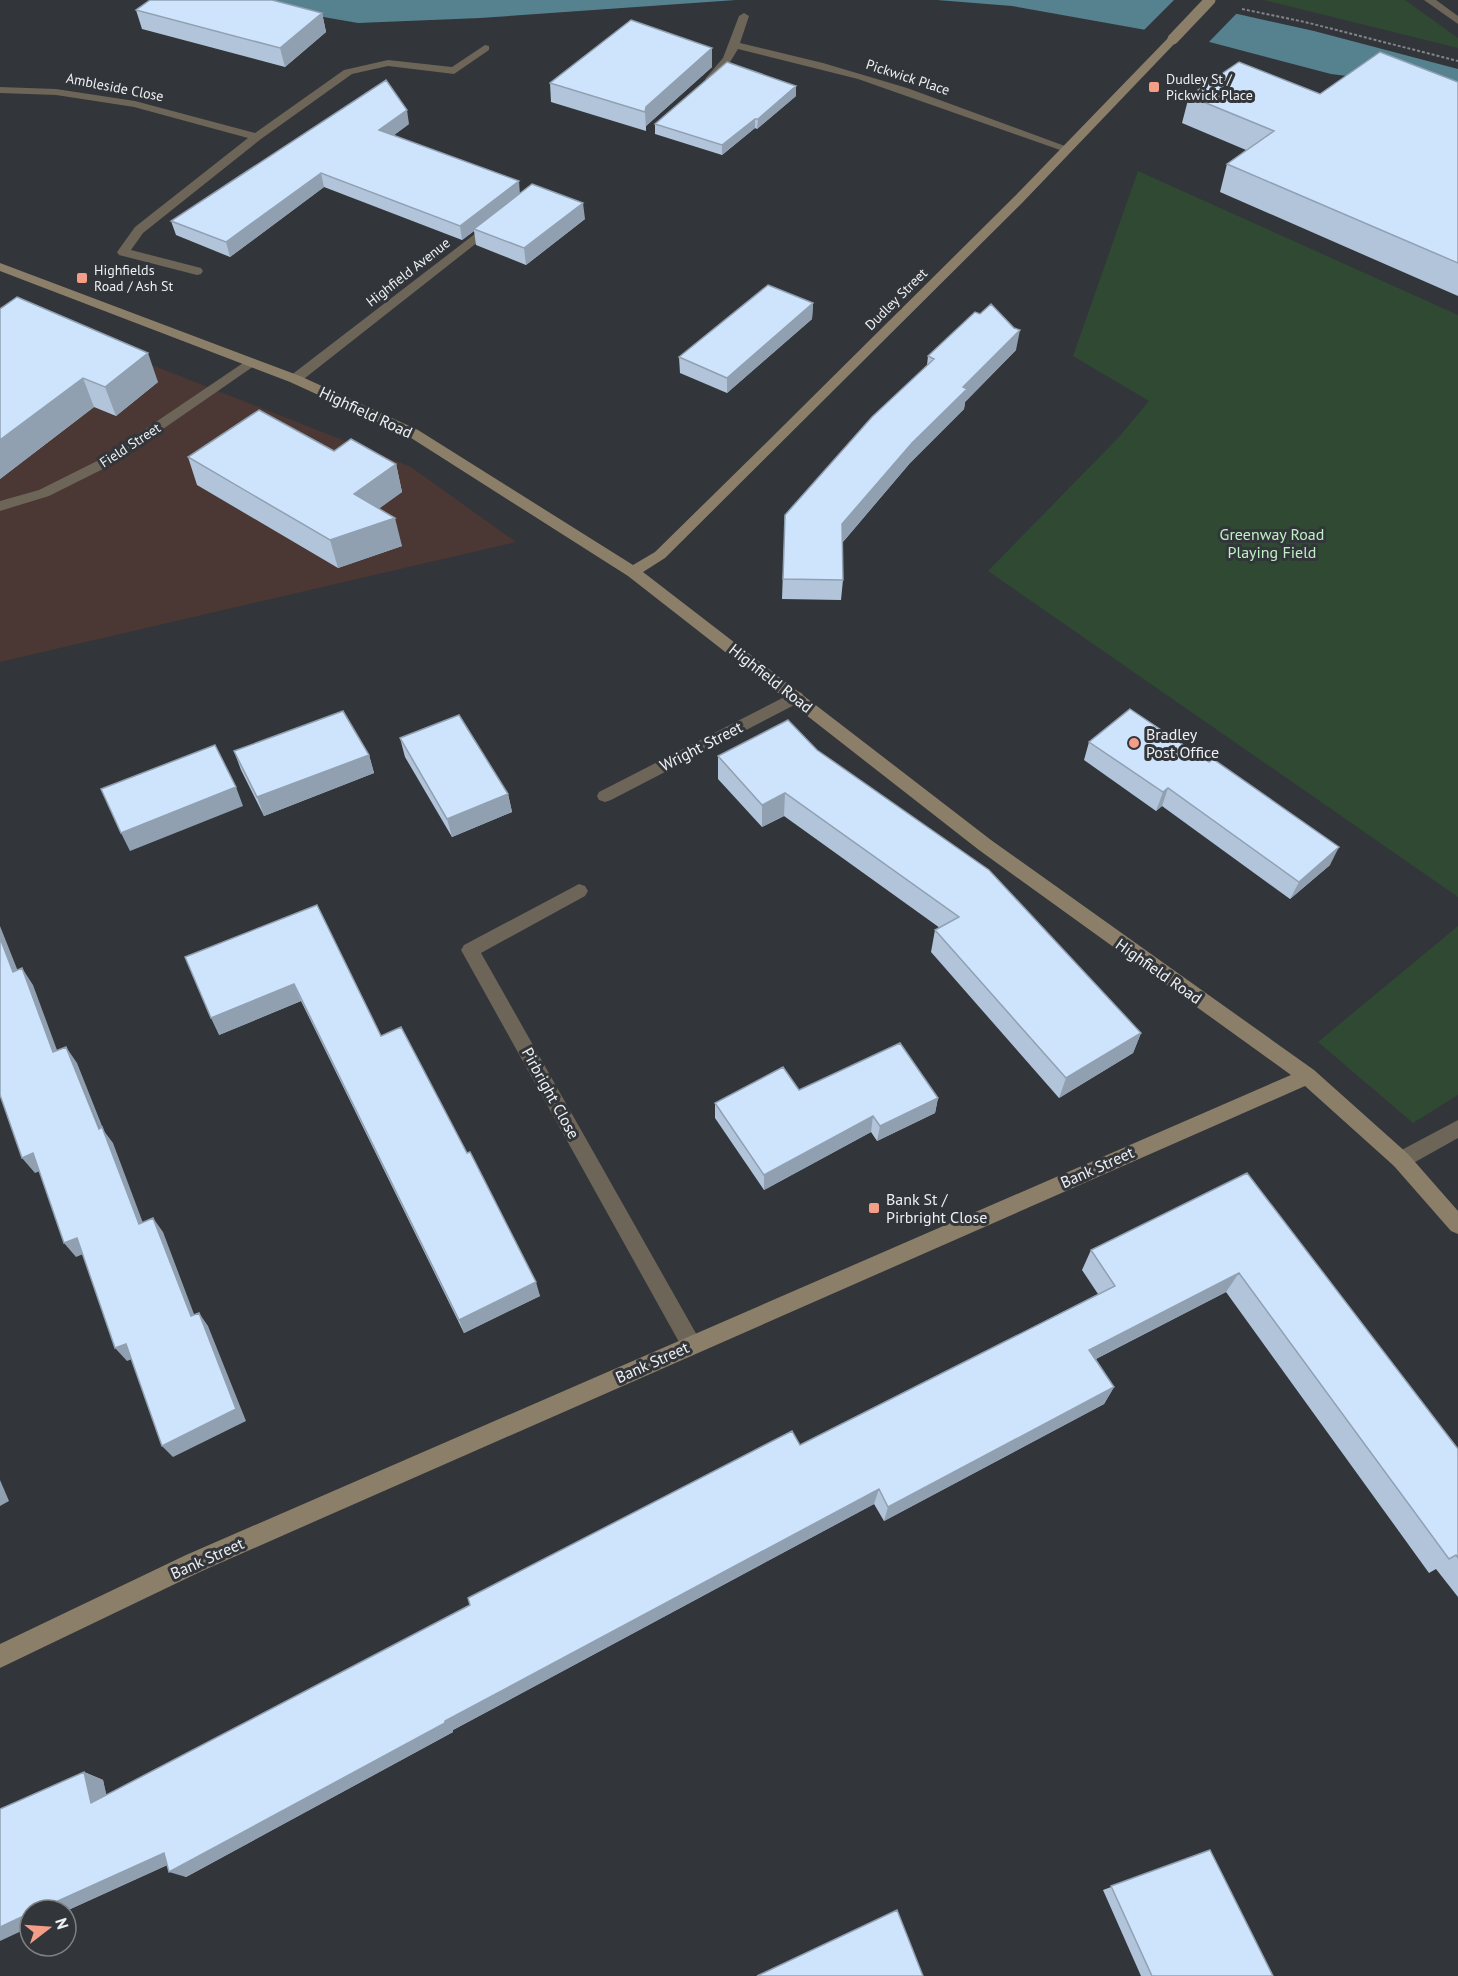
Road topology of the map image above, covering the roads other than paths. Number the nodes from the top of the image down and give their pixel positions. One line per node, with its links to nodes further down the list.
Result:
1 (1210, 0): 10 (street, Dudley Street, bridge)
2 (1429, 0): 4 (street)
3 (744, 16): 5 (street)
4 (1458, 21)
5 (735, 45): 7 (street); 10 (street, Pickwick Place)
6 (485, 48): 9 (street)
7 (700, 87)
8 (0, 90): 9 (street, Ambleside Close)
9 (257, 137): 13 (street)
10 (1067, 148): 17 (street, Dudley Street)
11 (502, 217): 15 (street, Highfield Avenue)
12 (0, 267): 14 (street, Highfield Road)
13 (197, 271)
14 (249, 363): 15 (street, Highfield Road); 16 (street, Field Street)
15 (295, 380): 17 (street, Highfield Road)
16 (0, 506)
17 (633, 572): 18 (street, Highfield Road)
18 (796, 697): 19 (street, Wright Street); 21 (street, Highfield Road)
19 (605, 796)
20 (579, 891): 25 (street, Pirbright Close)
21 (1307, 1076): 23 (street, Highfield Road); 25 (street, Bank Street)
22 (1458, 1128): 23 (street)
23 (1401, 1160): 24 (street, Highfield Road)
24 (1458, 1225)
25 (691, 1344): 26 (street, Bank Street)
26 (0, 1656)

